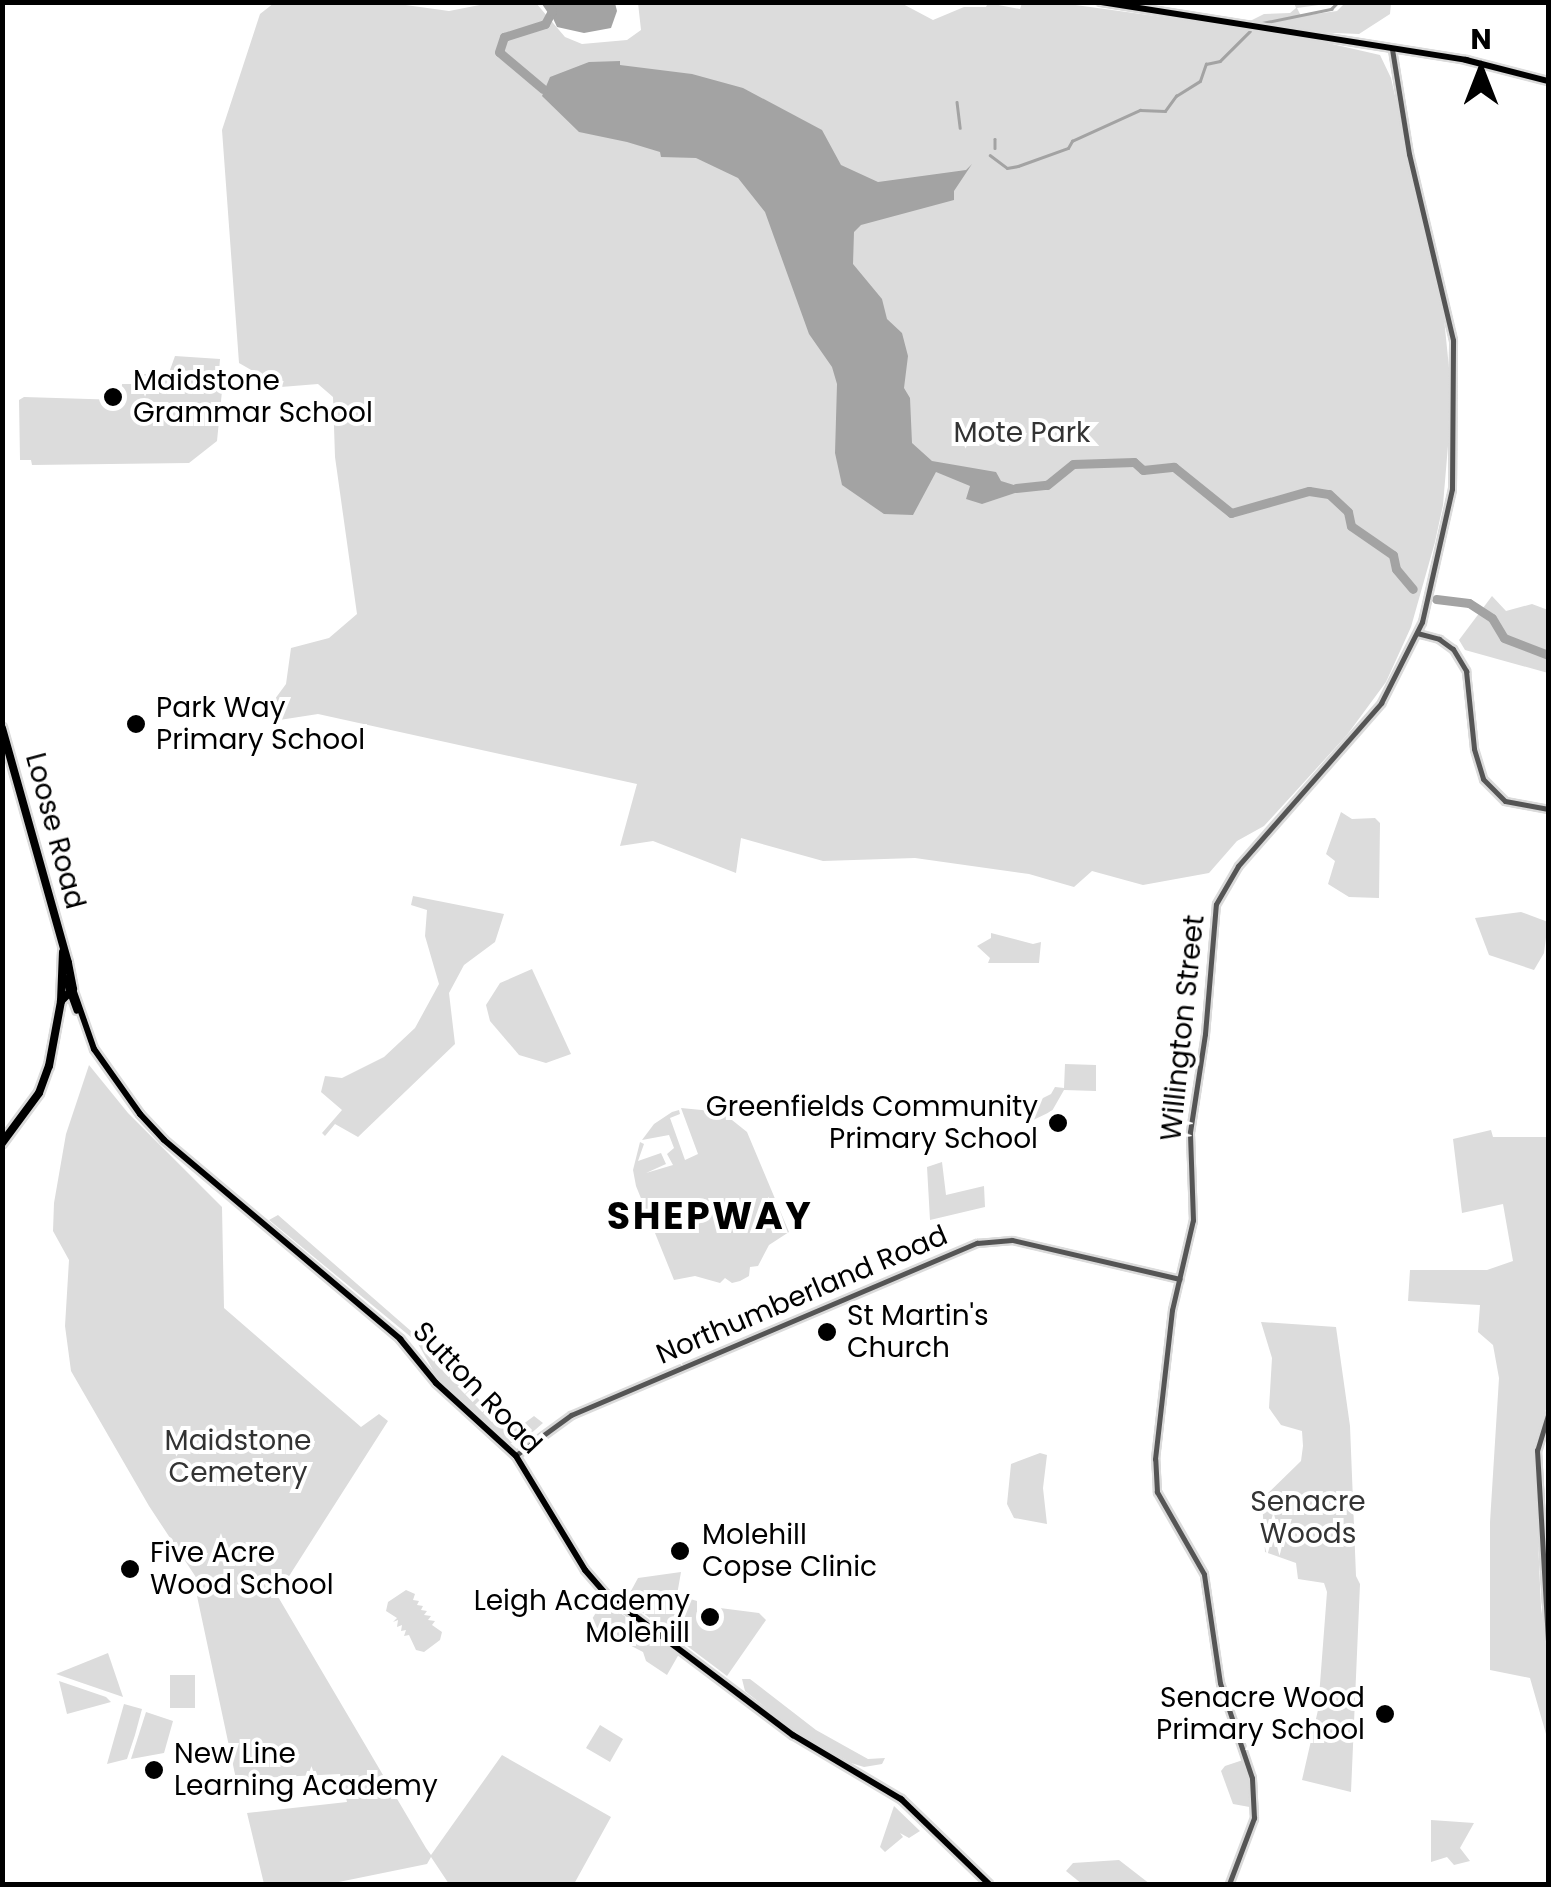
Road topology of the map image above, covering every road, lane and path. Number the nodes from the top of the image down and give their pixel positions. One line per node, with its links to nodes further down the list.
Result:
1 (1102, 2): 2 (main road)
2 (1392, 48): 3 (main road); 4 (street, Willington Street)
3 (1548, 81)
4 (1418, 632): 6 (street); 12 (street, Willington Street)
5 (2, 728): 7 (highway, Loose Road)
6 (1548, 808)
7 (63, 947): 8 (highway, Loose Road); 9 (highway, Loose Road)
8 (62, 971): 9 (main road, Sutton Road); 10 (highway, Loose Road)
9 (71, 990): 10 (highway, Loose Road); 14 (main road, Sutton Road)
10 (61, 1001): 11 (highway, Loose Road)
11 (2, 1142)
12 (1180, 1279): 14 (street, Northumberland Road); 17 (street, Willington Street)
13 (1548, 1415): 15 (street)
14 (516, 1456): 16 (main road, Sutton Road)
15 (1548, 1643)
16 (989, 1884)
17 (1229, 1884)

